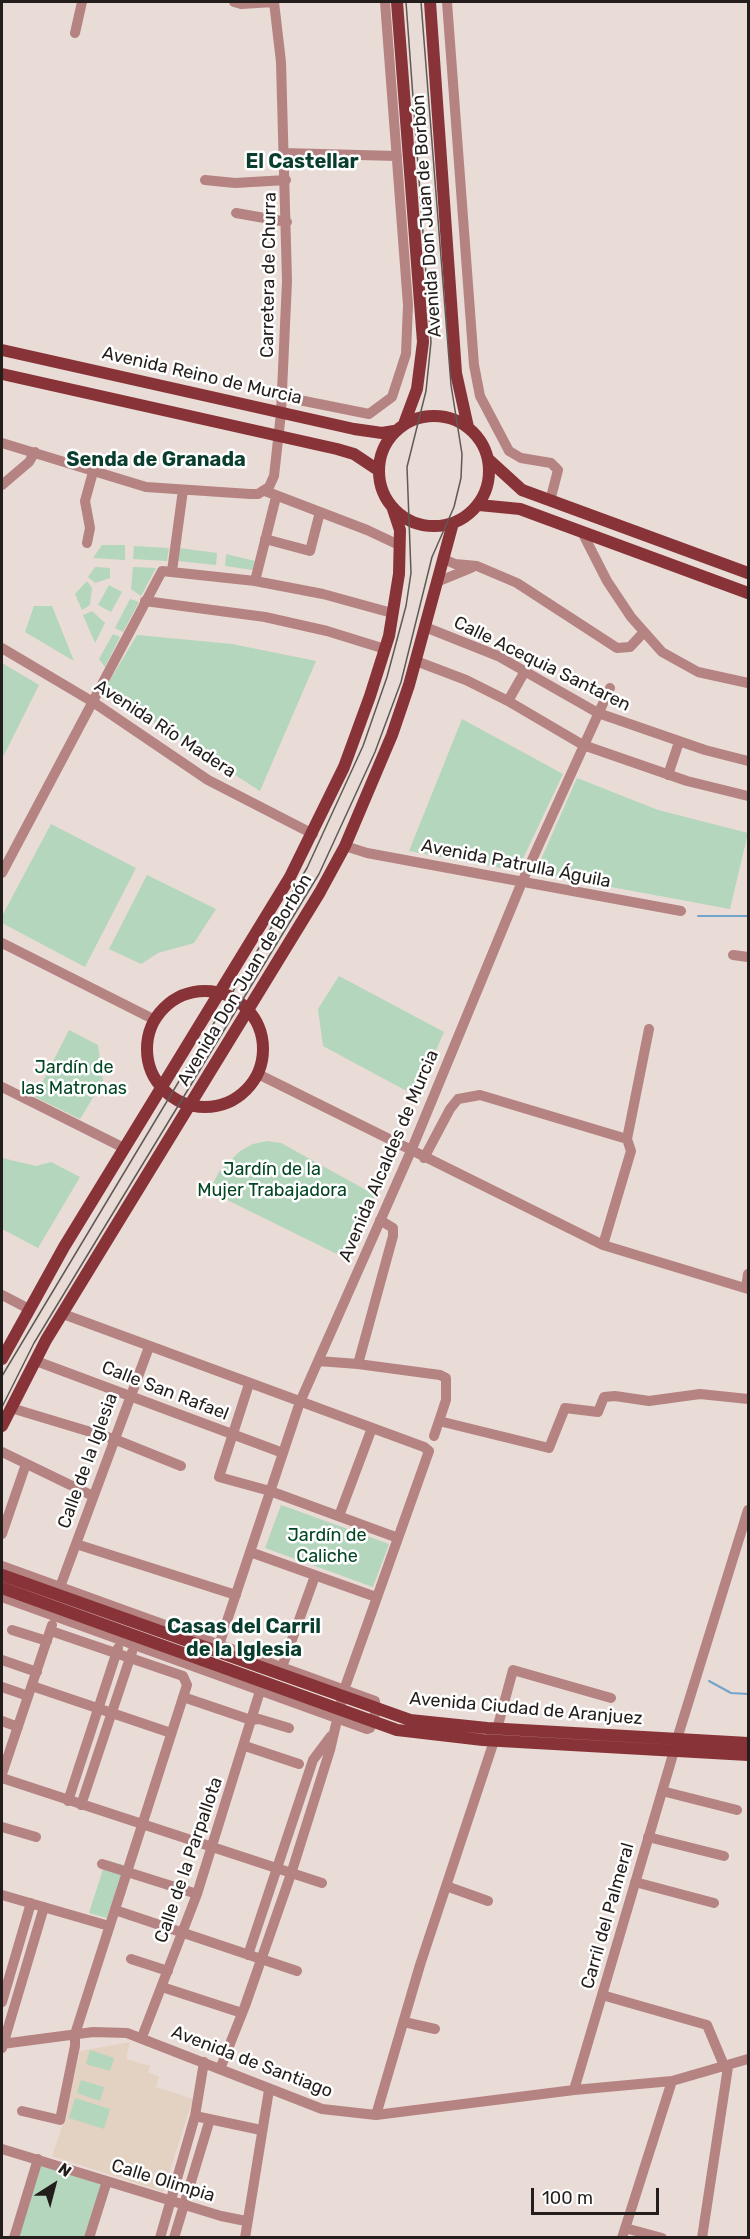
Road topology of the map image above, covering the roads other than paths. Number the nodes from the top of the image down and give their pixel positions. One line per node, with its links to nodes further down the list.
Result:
1 (82, 2): 8 (street)
2 (234, 2): 3 (street)
3 (274, 2): 9 (street, Carretera de Churra)
4 (385, 2): 10 (street)
5 (397, 2): 19 (main road, Avenida Don Juan de Borbón)
6 (430, 2): 20 (main road, Avenida Don Juan de Borbón)
7 (447, 2): 31 (street)
8 (75, 33)
9 (283, 153): 10 (street); 12 (street, Carretera de Churra)
10 (397, 156): 17 (street)
11 (204, 180): 12 (street)
12 (286, 180): 14 (street, Carretera de Churra)
13 (236, 213): 14 (street)
14 (287, 222): 18 (street, Carretera de Churra)
15 (2, 350): 18 (main road, Avenida Reino de Murcia)
16 (2, 374): 21 (main road)
17 (299, 400)
18 (281, 412): 19 (main road, Avenida Reino de Murcia); 21 (street, Carretera de Churra)
19 (399, 427): 20 (main road); 25 (main road)
20 (468, 427): 24 (main road)
21 (279, 437): 25 (main road); 29 (street, Carretera de Churra)
22 (2, 443): 23 (street)
23 (35, 452): 26 (street); 27 (street)
24 (488, 459): 31 (main road); 32 (main road)
25 (378, 470): 33 (main road)
26 (93, 472): 28 (street); 38 (street)
27 (2, 485)
28 (183, 490): 29 (street); 42 (street)
29 (265, 491): 30 (street)
30 (276, 496): 34 (street); 37 (street)
31 (550, 501): 43 (main road)
32 (478, 505): 35 (main road); 36 (main road)
33 (393, 509): 35 (main road); 39 (main road, Avenida Don Juan de Borbón)
34 (320, 513): 37 (street); 39 (street)
35 (453, 523): 40 (main road, Avenida Don Juan de Borbón)
36 (582, 532): 46 (main road); 50 (street)
37 (265, 539): 44 (street)
38 (87, 543)
39 (399, 545): 48 (main road, Avenida Don Juan de Borbón)
40 (444, 559): 41 (street); 45 (main road, Avenida Don Juan de Borbón)
41 (477, 566): 45 (street); 50 (street)
42 (172, 571): 44 (street); 47 (street)
43 (748, 573)
44 (255, 581): 48 (street)
45 (437, 582): 49 (main road, Avenida Don Juan de Borbón)
46 (748, 593)
47 (145, 601): 52 (street); 58 (street)
48 (392, 613): 52 (main road, Avenida Don Juan de Borbón)
49 (425, 627): 53 (main road, Avenida Don Juan de Borbón); 54 (street, Calle Acequia Santaren)
50 (644, 632): 55 (street)
51 (2, 648): 58 (street, Avenida Río Madera)
52 (385, 649): 65 (main road, Avenida Don Juan de Borbón)
53 (416, 661): 57 (street); 66 (main road, Avenida Don Juan de Borbón)
54 (525, 671): 57 (street); 59 (street, Calle Acequia Santaren)
55 (748, 683)
56 (610, 688): 59 (street, Avenida Alcaldes de Murcia)
57 (508, 701): 61 (street)
58 (93, 702): 65 (street, Avenida Río Madera); 67 (street)
59 (598, 713): 60 (street, Calle Acequia Santaren); 61 (street, Avenida Alcaldes de Murcia)
60 (679, 742): 62 (street, Calle Acequia Santaren); 63 (street)
61 (583, 746): 63 (street); 68 (street, Avenida Alcaldes de Murcia)
62 (748, 761)
63 (668, 775): 64 (street)
64 (748, 796)
65 (313, 834): 73 (main road, Avenida Don Juan de Borbón)
66 (345, 846): 68 (street, Avenida Patrulla Águila); 74 (main road, Avenida Don Juan de Borbón)
67 (2, 873)
68 (522, 882): 69 (street, Avenida Patrulla Águila); 83 (street, Avenida Alcaldes de Murcia)
69 (681, 911)
70 (2, 943): 75 (street)
71 (733, 955): 72 (street)
72 (748, 957)
73 (220, 993): 74 (main road); 75 (main road); 79 (main road, Avenida Don Juan de Borbón)
74 (248, 1010): 77 (main road); 80 (main road, Avenida Don Juan de Borbón)
75 (155, 1020): 79 (main road)
76 (649, 1029): 81 (street)
77 (258, 1074): 80 (main road); 83 (street)
78 (2, 1087): 82 (street)
79 (161, 1087): 80 (main road); 82 (main road, Avenida Don Juan de Borbón)
80 (191, 1105): 91 (main road, Avenida Don Juan de Borbón)
81 (627, 1139): 84 (street); 86 (street)
82 (124, 1148): 90 (main road, Avenida Don Juan de Borbón)
83 (411, 1151): 84 (street); 85 (street, Avenida Alcaldes de Murcia)
84 (424, 1158): 86 (street)
85 (380, 1220): 95 (street, Avenida Alcaldes de Murcia); 96 (street)
86 (603, 1245): 88 (street)
87 (748, 1275): 88 (street)
88 (747, 1288)
89 (2, 1295): 90 (street)
90 (29, 1309): 93 (main road, Avenida Don Juan de Borbón)
91 (63, 1314): 92 (street); 94 (main road, Avenida Don Juan de Borbón)
92 (149, 1347): 97 (street); 98 (street, Calle de la Iglesia)
93 (2, 1359)
94 (36, 1361): 98 (street, Calle San Rafael); 101 (main road, Avenida Don Juan de Borbón)
95 (318, 1361): 96 (street); 100 (street, Avenida Alcaldes de Murcia)
96 (358, 1364): 102 (street)
97 (249, 1384): 100 (street); 105 (street)
98 (130, 1396): 105 (street, Calle San Rafael); 107 (street, Calle de la Iglesia)
99 (748, 1399): 102 (street)
100 (300, 1402): 104 (street); 109 (street, Avenida Alcaldes de Murcia)
101 (11, 1408): 103 (main road, Avenida Don Juan de Borbón); 107 (street)
102 (439, 1421): 106 (street)
103 (2, 1426)
104 (372, 1428): 115 (street); 117 (street)
105 (232, 1434): 109 (street, Calle San Rafael); 112 (street)
106 (434, 1436)
107 (114, 1439): 111 (street); 113 (street, Calle de la Iglesia)
108 (2, 1452): 110 (street)
109 (283, 1453): 112 (street, Avenida Alcaldes de Murcia)
110 (26, 1464): 113 (street); 116 (street)
111 (181, 1466)
112 (270, 1491): 115 (street); 119 (street, Avenida Alcaldes de Murcia)
113 (93, 1496): 118 (street, Calle de la Iglesia)
114 (748, 1509): 156 (street, Carril del Palmeral)
115 (339, 1516): 117 (street)
116 (2, 1534)
117 (398, 1538): 127 (street)
118 (76, 1544): 123 (street, Calle de la Iglesia); 125 (street)
119 (250, 1552): 122 (street); 125 (street, Avenida Alcaldes de Murcia)
120 (2, 1566): 123 (street)
121 (2, 1575): 144 (main road, Avenida Ciudad de Aranjuez)
122 (315, 1576): 127 (street); 137 (street)
123 (60, 1587): 132 (street)
124 (2, 1588): 144 (main road, Avenida Ciudad de Aranjuez)
125 (236, 1595): 132 (street, Avenida Alcaldes de Murcia)
126 (2, 1597): 128 (street)
127 (376, 1597): 144 (street)
128 (56, 1617): 130 (street); 131 (street)
129 (12, 1630): 130 (street)
130 (49, 1636): 134 (street); 138 (street)
131 (116, 1639): 133 (street); 134 (street)
132 (219, 1645): 137 (street)
133 (139, 1647): 135 (street); 141 (street)
134 (117, 1653): 135 (street); 145 (street)
135 (129, 1658): 142 (street); 146 (street)
136 (2, 1660): 138 (street)
137 (282, 1667): 144 (street)
138 (37, 1672): 140 (street)
139 (2, 1686): 140 (street)
140 (30, 1691): 145 (street); 150 (street)
141 (260, 1691): 144 (street); 148 (street, Calle de la Parpallota)
142 (183, 1697): 148 (street); 152 (street)
143 (611, 1698): 154 (street)
144 (341, 1704): 147 (main road, Avenida Ciudad de Aranjuez); 147 (street); 153 (street)
145 (98, 1709): 146 (street); 163 (street)
146 (111, 1713): 152 (street); 164 (street)
147 (375, 1716): 154 (main road, Avenida Ciudad de Aranjuez)
148 (251, 1720): 151 (street); 157 (street, Calle de la Parpallota)
149 (2, 1721): 150 (street)
150 (18, 1727): 158 (street)
151 (289, 1728)
152 (171, 1733): 166 (street)
153 (333, 1734): 173 (street); 175 (street)
154 (495, 1735): 156 (main road, Avenida Ciudad de Aranjuez); 178 (street)
155 (748, 1743): 156 (main road, Avenida Ciudad de Aranjuez)
156 (676, 1745): 159 (main road, Avenida Ciudad de Aranjuez); 162 (street, Carril del Palmeral)
157 (245, 1746): 160 (street); 170 (street, Calle de la Parpallota)
158 (5, 1751): 161 (street)
159 (748, 1755)
160 (299, 1764)
161 (2, 1776): 163 (street)
162 (662, 1791): 165 (street); 169 (street, Carril del Palmeral)
163 (68, 1801): 164 (street)
164 (81, 1805): 166 (street)
165 (736, 1810)
166 (142, 1826): 170 (street); 174 (street)
167 (2, 1827): 168 (street)
168 (36, 1837)
169 (648, 1837): 171 (street); 176 (street, Carril del Palmeral)
170 (211, 1849): 173 (street); 179 (street, Calle de la Parpallota)
171 (724, 1856)
172 (102, 1864): 174 (street)
173 (276, 1869): 175 (street); 188 (street)
174 (128, 1871): 179 (street); 185 (street)
175 (291, 1874): 177 (street); 190 (street)
176 (635, 1882): 183 (street); 194 (street, Carril del Palmeral)
177 (322, 1883)
178 (446, 1886): 181 (street); 197 (street)
179 (197, 1894): 187 (street, Calle de la Parpallota)
180 (2, 1895): 182 (street)
181 (488, 1901)
182 (31, 1903): 184 (street); 195 (street)
183 (714, 1903)
184 (44, 1907): 186 (street); 201 (street)
185 (115, 1911): 186 (street); 187 (street)
186 (110, 1926): 199 (street)
187 (183, 1933): 188 (street); 191 (street, Calle de la Parpallota)
188 (248, 1954): 190 (street)
189 (131, 1959): 191 (street)
190 (262, 1959): 192 (street); 196 (street)
191 (168, 1971): 193 (street, Calle de la Parpallota)
192 (297, 1971)
193 (162, 1987): 196 (street); 200 (street, Calle de la Parpallota)
194 (602, 1995): 204 (street); 208 (street, Carril del Palmeral)
195 (2, 2002)
196 (242, 2013): 205 (street)
197 (404, 2022): 198 (street); 210 (street)
198 (435, 2029)
199 (75, 2034): 200 (street, Avenida de Santiago); 201 (street, Avenida de Santiago); 209 (street)
200 (142, 2037): 203 (street, Avenida de Santiago)
201 (2, 2045)
202 (748, 2059): 204 (street, Avenida de Santiago)
203 (204, 2062): 205 (street, Avenida de Santiago); 211 (street)
204 (726, 2067): 206 (street, Avenida de Santiago); 227 (street)
205 (220, 2068): 207 (street, Avenida de Santiago)
206 (672, 2081): 208 (street, Avenida de Santiago); 220 (street)
207 (269, 2090): 210 (street, Avenida de Santiago); 213 (street)
208 (574, 2090): 210 (street, Avenida de Santiago)
209 (22, 2111)
210 (376, 2115)
211 (195, 2116): 212 (street); 217 (street)
212 (210, 2119): 213 (street); 218 (street)
213 (261, 2130): 219 (street)
214 (2, 2149): 215 (street, Calle Olimpia)
215 (38, 2159): 216 (street, Calle Olimpia); 221 (street)
216 (107, 2181): 217 (street, Calle Olimpia); 222 (street)
217 (171, 2200): 218 (street, Calle Olimpia); 223 (street)
218 (184, 2205): 219 (street, Calle Olimpia); 224 (street)
219 (246, 2221): 225 (street)
220 (624, 2233): 226 (street)
221 (14, 2238)
222 (89, 2238)
223 (160, 2238)
224 (174, 2238)
225 (244, 2238)
226 (662, 2238)
227 (702, 2238)

